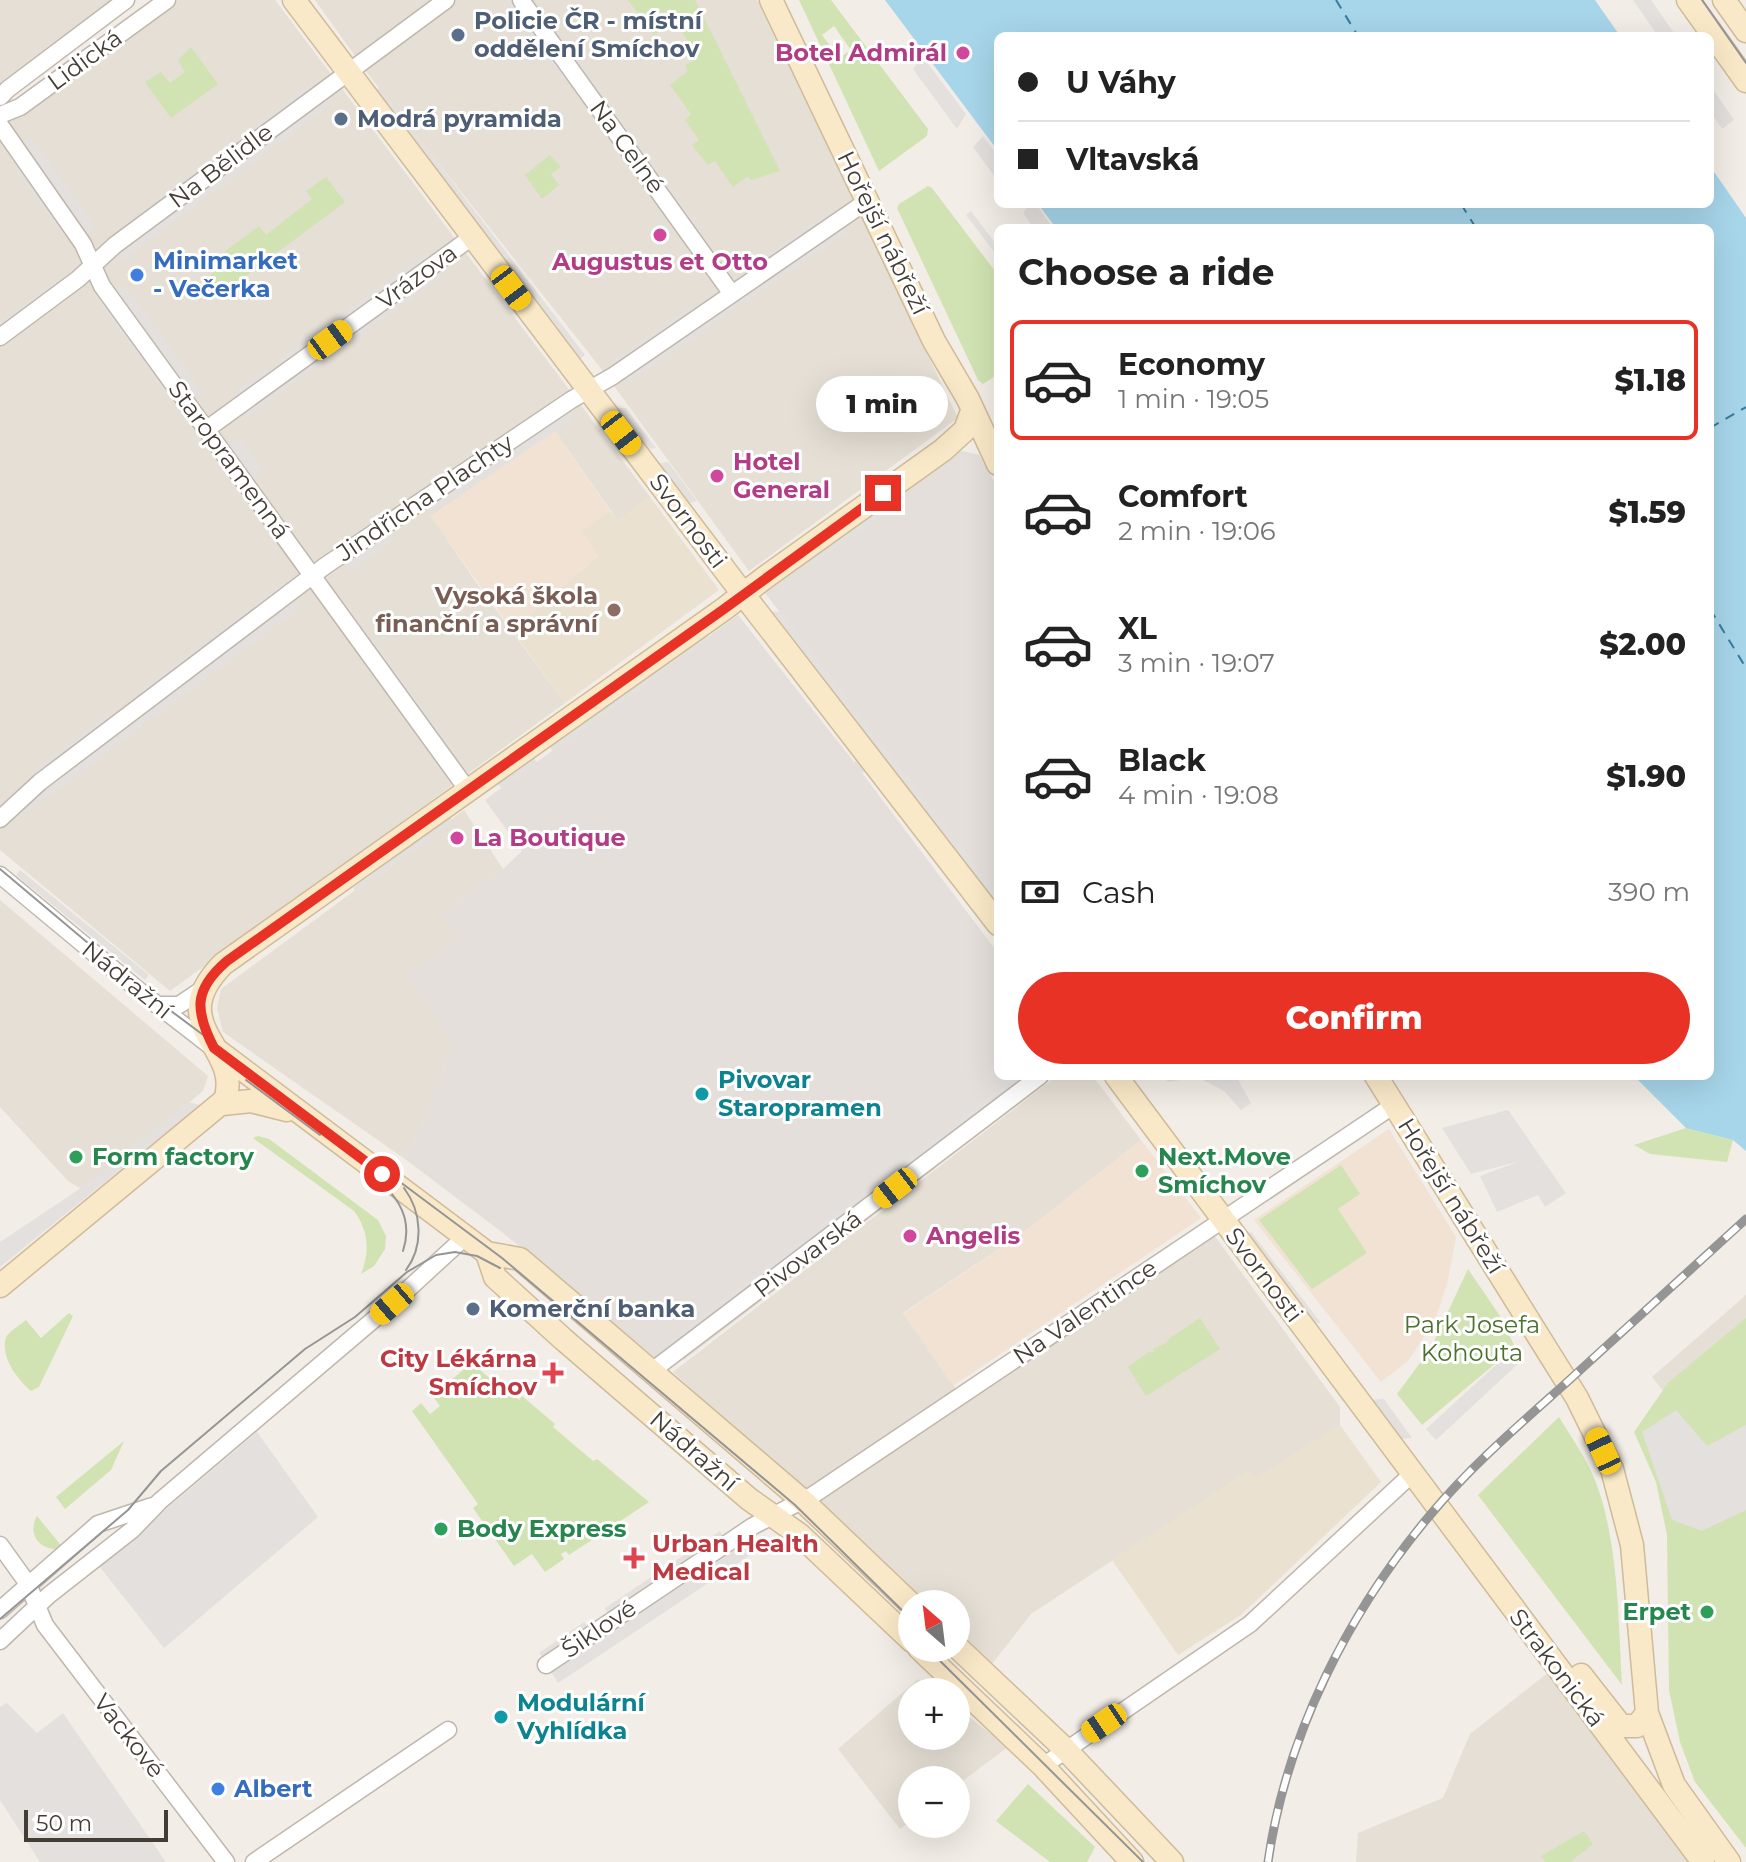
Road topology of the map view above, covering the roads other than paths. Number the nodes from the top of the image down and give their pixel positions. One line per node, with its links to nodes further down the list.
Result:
1 (126, 0): 14 (street, Lidická)
2 (167, 0): 15 (street, Lidická)
3 (294, 0): 12 (main road, Svornosti)
4 (446, 0): 12 (street, Na Bělidle)
5 (521, 0): 20 (street, Na Celné)
6 (771, 0): 17 (main road, Hořejší nábřeží)
7 (1688, 0): 10 (main road)
8 (1724, 0): 9 (main road)
9 (1746, 31)
10 (1711, 32)
11 (1714, 36): 13 (main road)
12 (346, 72): 18 (main road, Svornosti); 19 (street, Na Bělidle)
13 (1746, 81)
14 (0, 97)
15 (0, 115)
16 (0, 125): 19 (street, Staropramenná)
17 (867, 201): 20 (street, Jindřicha Plachty); 23 (main road, Hořejší nábřeží)
18 (472, 237): 22 (main road, Svornosti); 24 (street, Vrázova)
19 (93, 265): 21 (street, Na Bělidle); 24 (street, Staropramenná)
20 (732, 294): 22 (street, Jindřicha Plachty)
21 (0, 337)
22 (588, 390): 26 (street, Jindřicha Plachty); 27 (main road, Svornosti)
23 (972, 411): 25 (main road, Hořejší nábřeží); 27 (main road)
24 (207, 429): 26 (street, Staropramenná)
25 (994, 456)
26 (312, 576): 28 (street, Staropramenná); 29 (street, Jindřicha Plachty)
27 (743, 594): 28 (main road); 31 (main road, Svornosti)
28 (467, 789): 32 (main road)
29 (0, 819)
30 (0, 875): 33 (street, Nádražní)
31 (994, 919)
32 (203, 989): 33 (street); 34 (main road)
33 (157, 1005): 34 (street, Nádražní)
34 (214, 1048): 38 (main road); 40 (main road, Nádražní)
35 (1035, 1080): 45 (street, Pivovarská)
36 (1119, 1080): 41 (main road, Svornosti)
37 (1378, 1080): 39 (main road, Hořejší nábřeží)
38 (222, 1104): 40 (main road); 44 (main road)
39 (1394, 1105): 41 (street, Na Valentince); 61 (main road, Hořejší nábřeží)
40 (299, 1113): 42 (main road, Nádražní)
41 (1223, 1219): 46 (main road, Svornosti); 48 (street, Na Valentince)
42 (466, 1236): 43 (main road, Nádražní); 47 (street)
43 (487, 1253): 45 (main road, Nádražní); 49 (main road, Nádražní)
44 (0, 1286)
45 (654, 1373): 48 (main road, Nádražní)
46 (1412, 1474): 57 (main road, Strakonická); 63 (street)
47 (160, 1501): 51 (street); 53 (street)
48 (803, 1501): 49 (street, Na Valentince); 52 (main road, Nádražní)
49 (773, 1516): 55 (main road, Nádražní); 60 (street, Šiklové)
50 (0, 1545): 51 (street, Vackové)
51 (28, 1584): 53 (street, Vackové); 54 (street)
52 (898, 1592)
53 (37, 1606): 56 (street); 65 (street, Vackové)
54 (0, 1610)
55 (898, 1628)
56 (0, 1641)
57 (1540, 1645): 61 (main road); 69 (main road, Strakonická)
58 (970, 1659): 63 (main road)
59 (934, 1662): 64 (main road)
60 (546, 1665)
61 (1647, 1713): 70 (main road)
62 (448, 1730): 66 (street)
63 (1065, 1749): 64 (street); 68 (main road)
64 (1043, 1766): 67 (main road)
65 (226, 1862)
66 (254, 1862)
67 (1132, 1862)
68 (1172, 1862)
69 (1703, 1862)
70 (1729, 1862)

